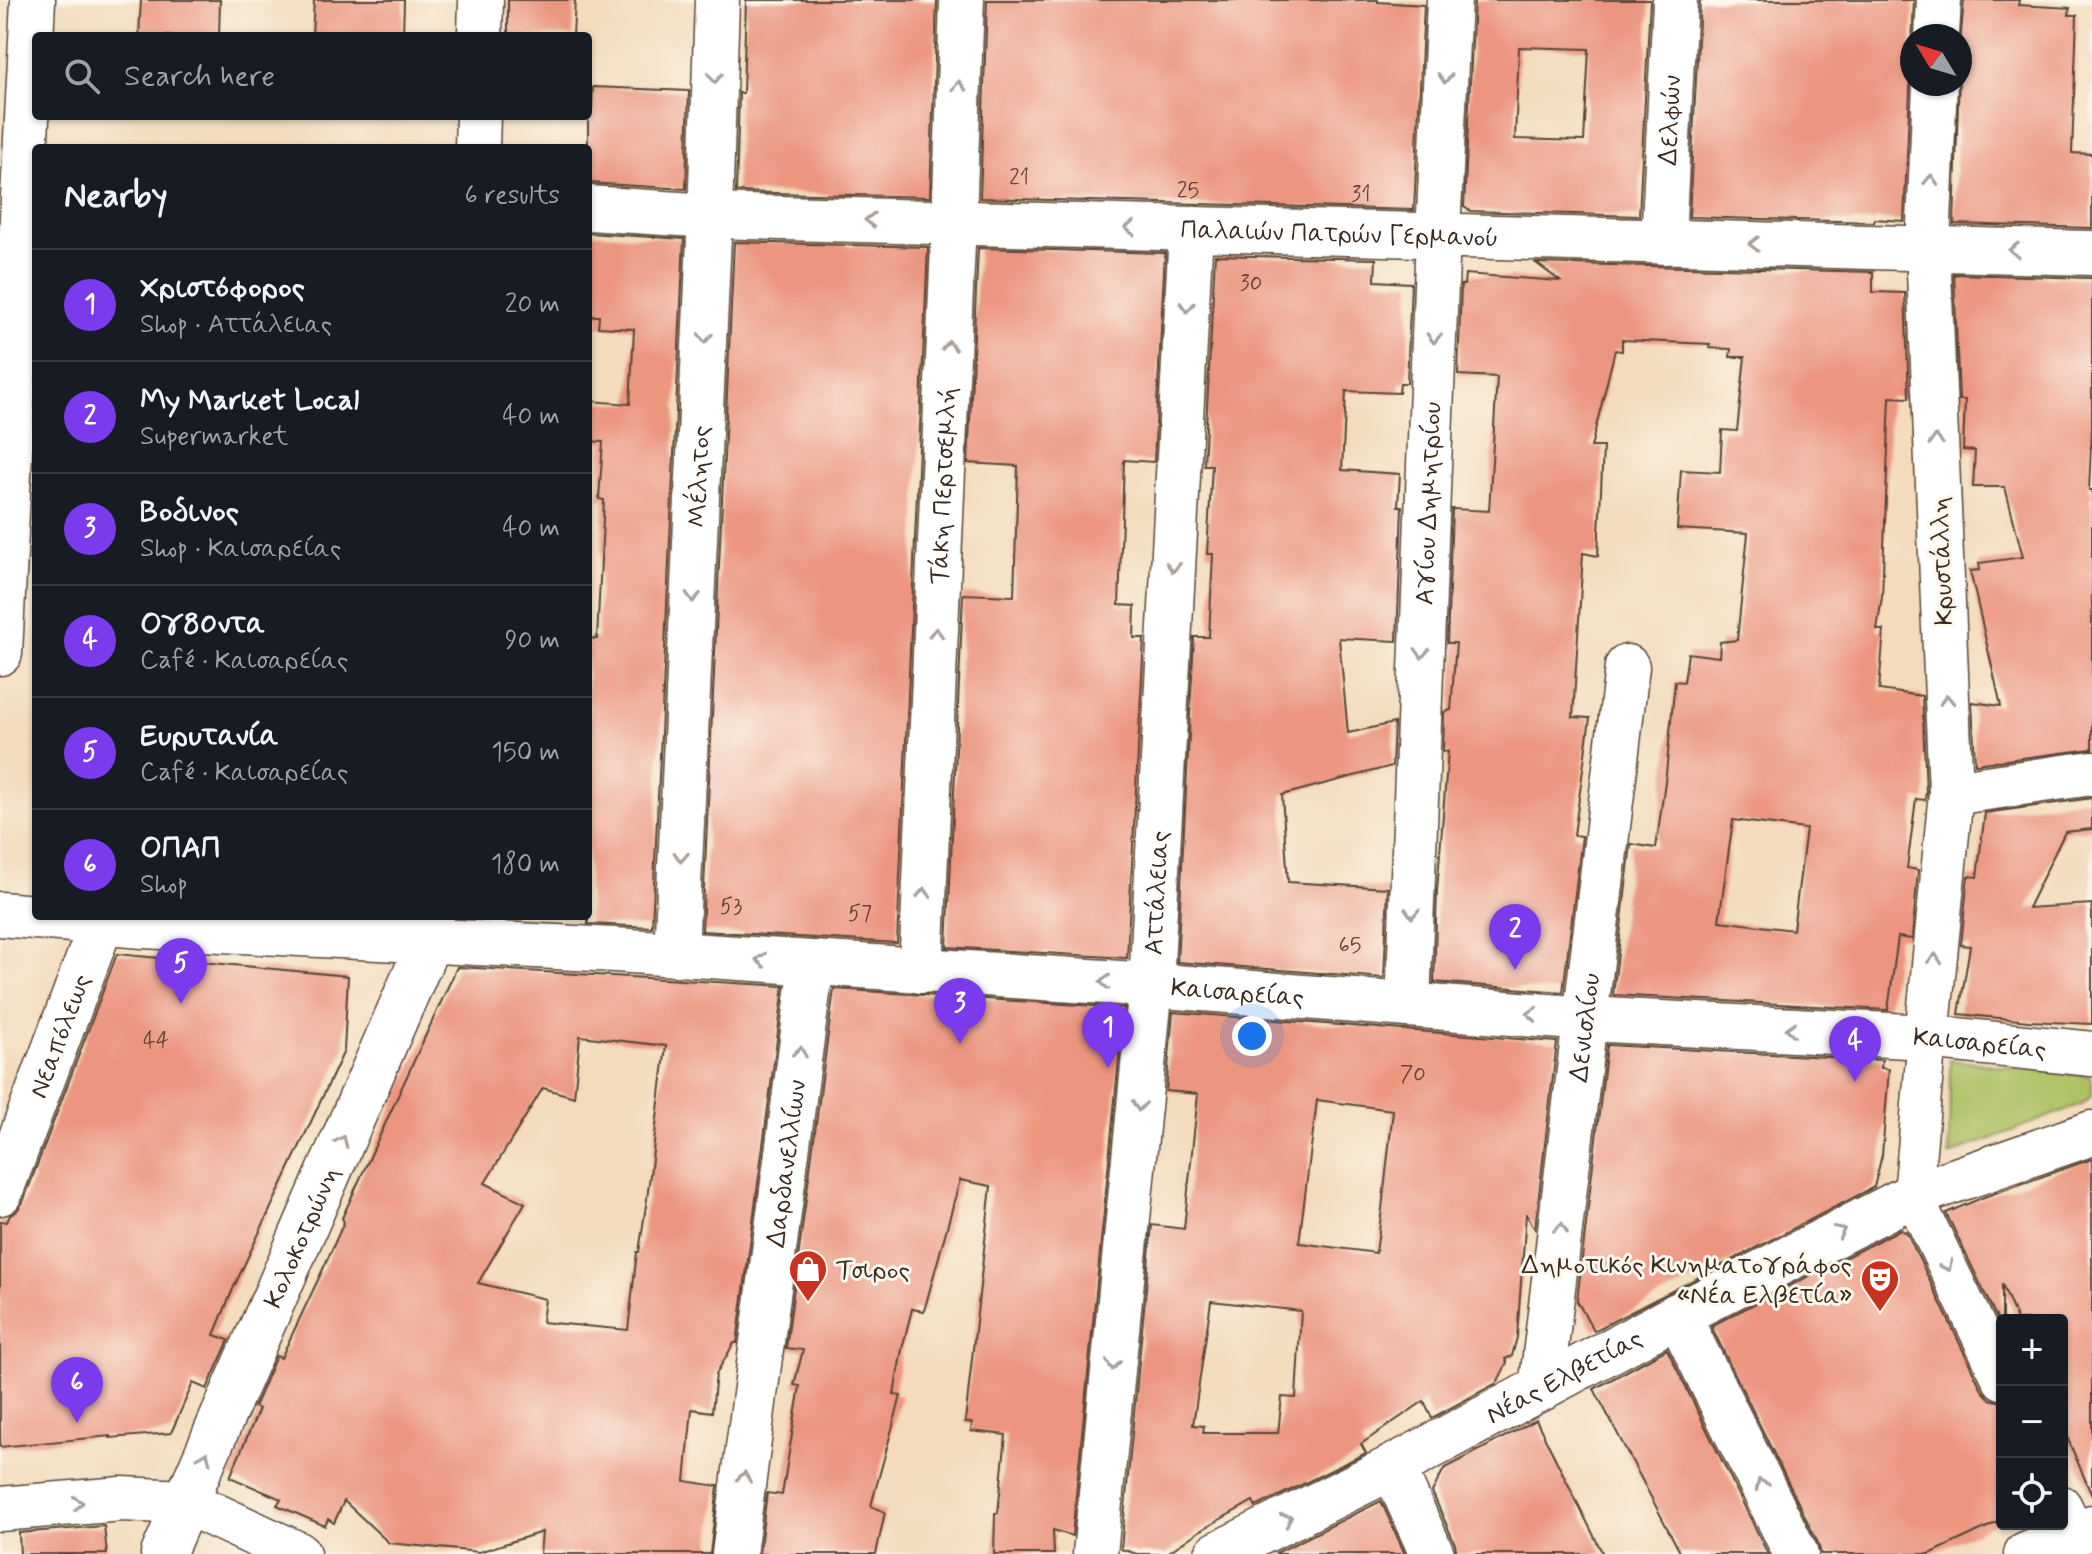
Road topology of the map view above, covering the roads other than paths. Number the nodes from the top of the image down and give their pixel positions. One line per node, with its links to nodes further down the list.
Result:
1 (33, 0): 13 (street)
2 (481, 0): 9 (street)
3 (717, 0): 15 (street, Μέλητος, one-way to 15)
4 (962, 0): 16 (street, Τάκη Περτσεμλή, one-way to 4)
5 (1449, 0): 18 (street, Αγίου Δημητρίου, one-way to 18)
6 (1675, 0): 19 (street, Δελφών)
7 (1939, 0): 8 (street)
8 (1938, 24)
9 (480, 32)
10 (1934, 96): 20 (street, Κρυστάλλη, one-way to 10)
11 (478, 120): 12 (street)
12 (477, 144)
13 (20, 179): 22 (street)
14 (592, 208): 15 (street, Παλαιών Πατρών Γερμανού)
15 (710, 216): 16 (street, Παλαιών Πατρών Γερμανού, one-way to 15); 33 (street, Μέλητος, one-way to 33)
16 (954, 222): 17 (street, Παλαιών Πατρών Γερμανού, one-way to 16); 35 (street, Τάκη Περτσεμλή, one-way to 16)
17 (1191, 230): 18 (street, Παλαιών Πατρών Γερμανού); 36 (street, Αττάλειας, one-way to 36)
18 (1438, 235): 19 (street, Παλαιών Πατρών Γερμανού); 37 (street, Αγίου Δημητρίου, one-way to 37)
19 (1663, 242): 20 (street, Παλαιών Πατρών Γερμανού, one-way to 19)
20 (1928, 247): 21 (street, Παλαιών Πατρών Γερμανού, one-way to 20); 26 (street, Κρυστάλλη, one-way to 20)
21 (2092, 253)
22 (14, 573): 23 (street)
23 (0, 653)
24 (1627, 667): 38 (street, Δενισλίου)
25 (2092, 773): 26 (street)
26 (1951, 793): 39 (street, Κρυστάλλη, one-way to 26)
27 (0, 914): 28 (street, Καισαρείας)
28 (32, 917)
29 (76, 920): 30 (street, Καισαρείας)
30 (102, 922): 31 (street, Καισαρείας); 42 (street, Νεαπόλεως)
31 (173, 922): 32 (street, Καισαρείας)
32 (431, 928): 33 (street, Καισαρείας); 48 (street, Κολοκοτρώνη, one-way to 32)
33 (676, 954): 34 (street, Καισαρείας, one-way to 33)
34 (812, 963): 35 (street, Καισαρείας); 53 (street, Δαρδανελλίων, one-way to 34)
35 (921, 971): 36 (street, Καισαρείας, one-way to 35)
36 (1151, 985): 37 (street, Καισαρείας); 54 (street, Αττάλειας, one-way to 54)
37 (1408, 1005): 38 (street, Καισαρείας, one-way to 37)
38 (1587, 1019): 39 (street, Καισαρείας, one-way to 38); 46 (street, Δενισλίου, one-way to 38)
39 (1927, 1037): 40 (street, Καισαρείας); 43 (street)
40 (2092, 1054)
41 (2092, 1133): 43 (street, Νέας Ελβετίας)
42 (0, 1193)
43 (1913, 1195): 44 (street, Νέας Ελβετίας, one-way to 43); 45 (street, one-way to 45)
44 (1678, 1315): 46 (street, Νέας Ελβετίας); 57 (street, one-way to 44)
45 (1996, 1368)
46 (1541, 1389): 47 (street, Νέας Ελβετίας)
47 (1393, 1467): 55 (street, Νέας Ελβετίας, one-way to 47); 56 (street)
48 (186, 1502): 49 (street, one-way to 48); 51 (street, Κολοκοτρώνη); 52 (street)
49 (0, 1509)
50 (2078, 1530): 58 (street)
51 (163, 1554)
52 (298, 1554)
53 (734, 1554)
54 (1095, 1554)
55 (1217, 1554)
56 (1432, 1554)
57 (1796, 1554)
58 (2026, 1554)

